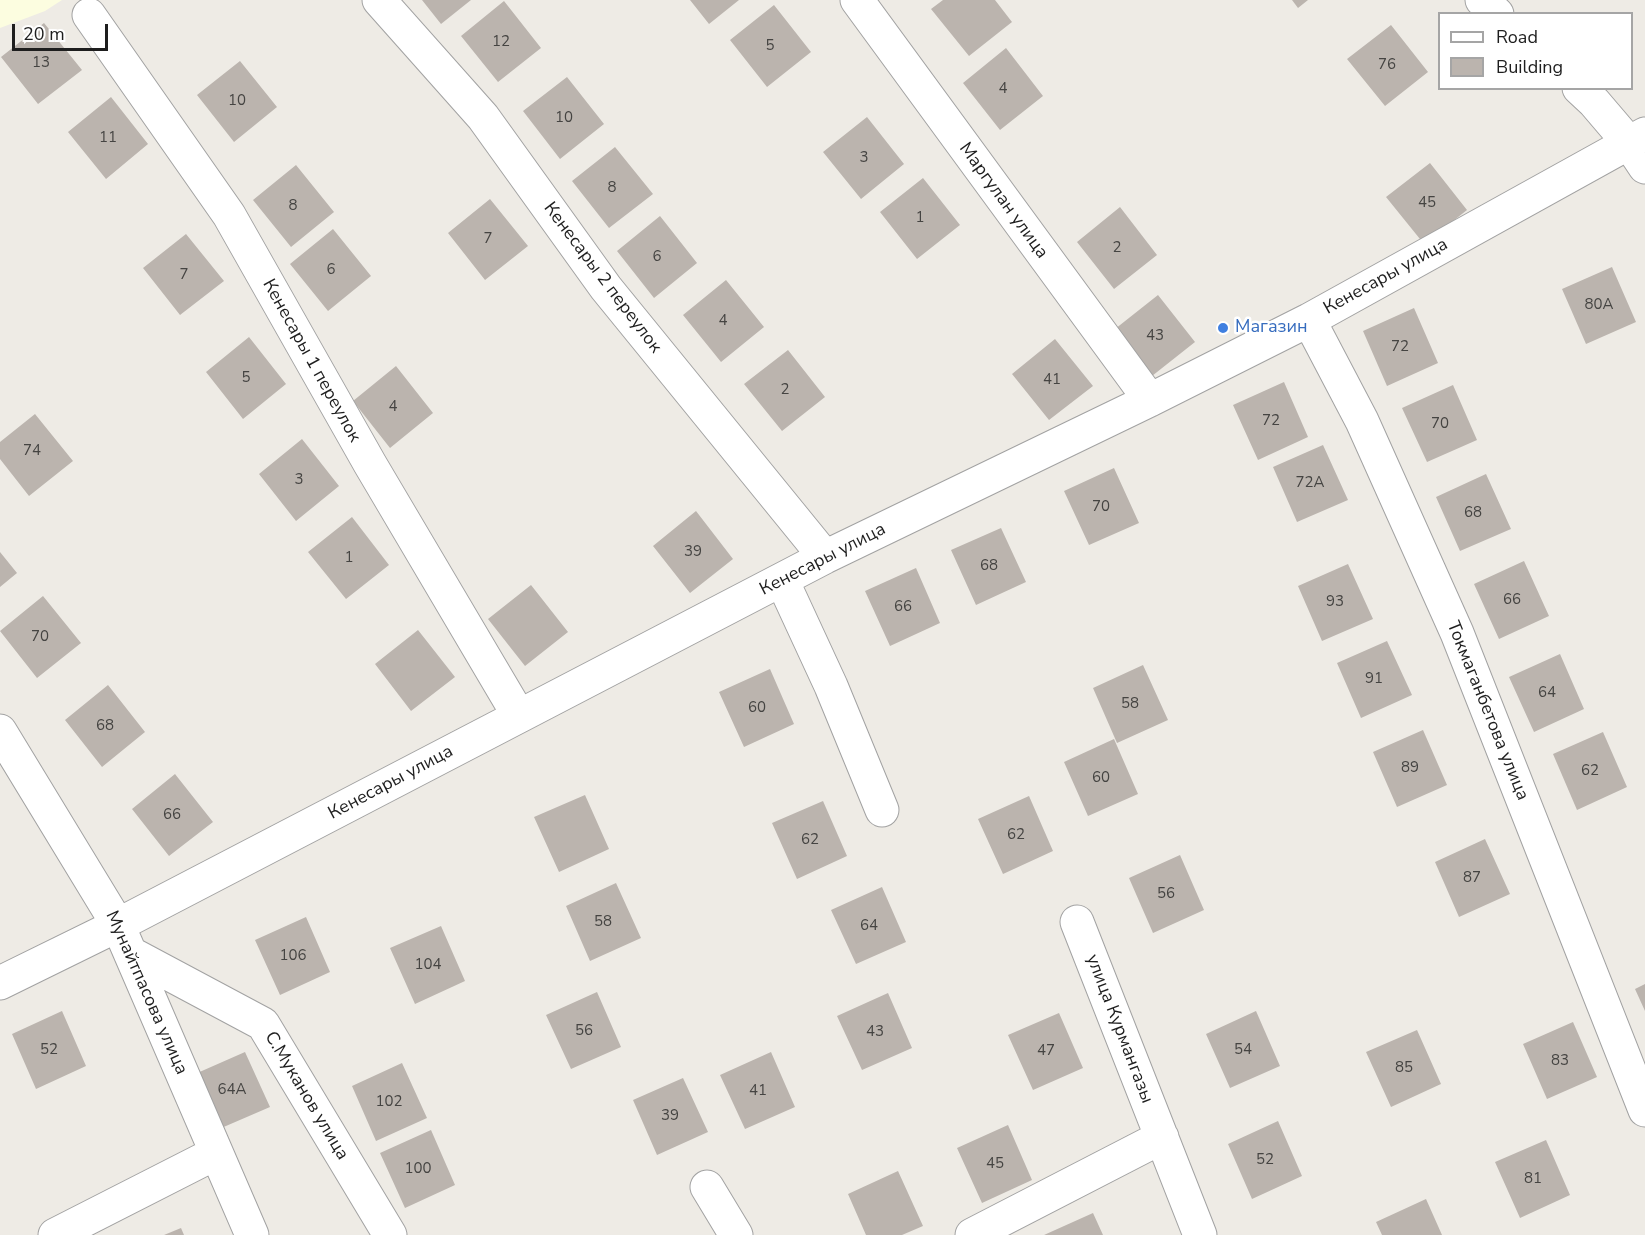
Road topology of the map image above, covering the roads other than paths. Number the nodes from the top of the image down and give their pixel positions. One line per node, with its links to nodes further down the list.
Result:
1 (379, 0): 10 (street, Кенесары 2 переулок)
2 (857, 0): 9 (street, Маргулан улица)
3 (1482, 0): 4 (street)
4 (1495, 12)
5 (89, 15): 12 (street, Кенесары 1 переулок)
6 (1582, 90): 7 (street)
7 (1640, 148): 8 (street, Кенесары улица)
8 (1309, 320): 9 (street, Кенесары улица); 18 (street, Токмаганбетова улица)
9 (1150, 400): 10 (street, Кенесары улица)
10 (825, 557): 11 (street, Кенесары улица)
11 (782, 580): 12 (street, Кенесары улица); 14 (street)
12 (519, 716): 16 (street, Кенесары улица)
13 (0, 731): 16 (street, Мунайтпасова улица)
14 (882, 810)
15 (1077, 922): 19 (street, улица Курмангазы)
16 (124, 939): 17 (street, Кенесары улица); 20 (street, Мунайтпасова улица); 24 (street, С.Муканов улица)
17 (0, 983)
18 (1645, 1110)
19 (1161, 1137): 26 (street); 27 (street, улица Курмангазы)
20 (216, 1153): 22 (street); 23 (street, Мунайтпасова улица)
21 (707, 1187): 25 (street)
22 (56, 1235)
23 (252, 1235)
24 (390, 1235)
25 (736, 1235)
26 (972, 1235)
27 (1200, 1235)

